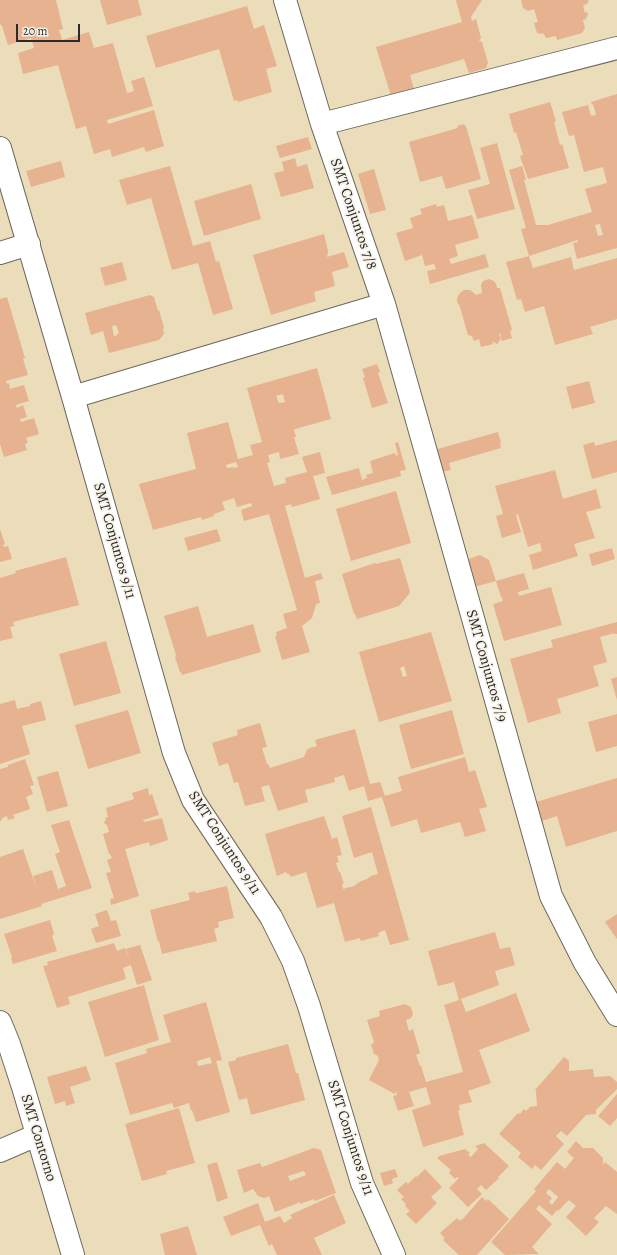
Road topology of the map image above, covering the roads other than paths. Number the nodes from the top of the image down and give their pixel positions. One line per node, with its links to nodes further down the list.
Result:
1 (285, 0): 3 (street, SMT Conjuntos 7/8)
2 (617, 48): 3 (street)
3 (322, 124): 7 (street, SMT Conjuntos 7/8)
4 (0, 148): 5 (street, SMT Conjuntos 9/11)
5 (29, 244): 6 (street); 8 (street, SMT Conjuntos 9/11)
6 (0, 253)
7 (384, 304): 8 (street); 9 (street, SMT Conjuntos 7/9)
8 (73, 397): 14 (street, SMT Conjuntos 9/11)
9 (617, 1015)
10 (0, 1022): 11 (street, SMT Contorno)
11 (38, 1135): 12 (street); 13 (street, SMT Contorno)
12 (0, 1151)
13 (73, 1255)
14 (394, 1255)

